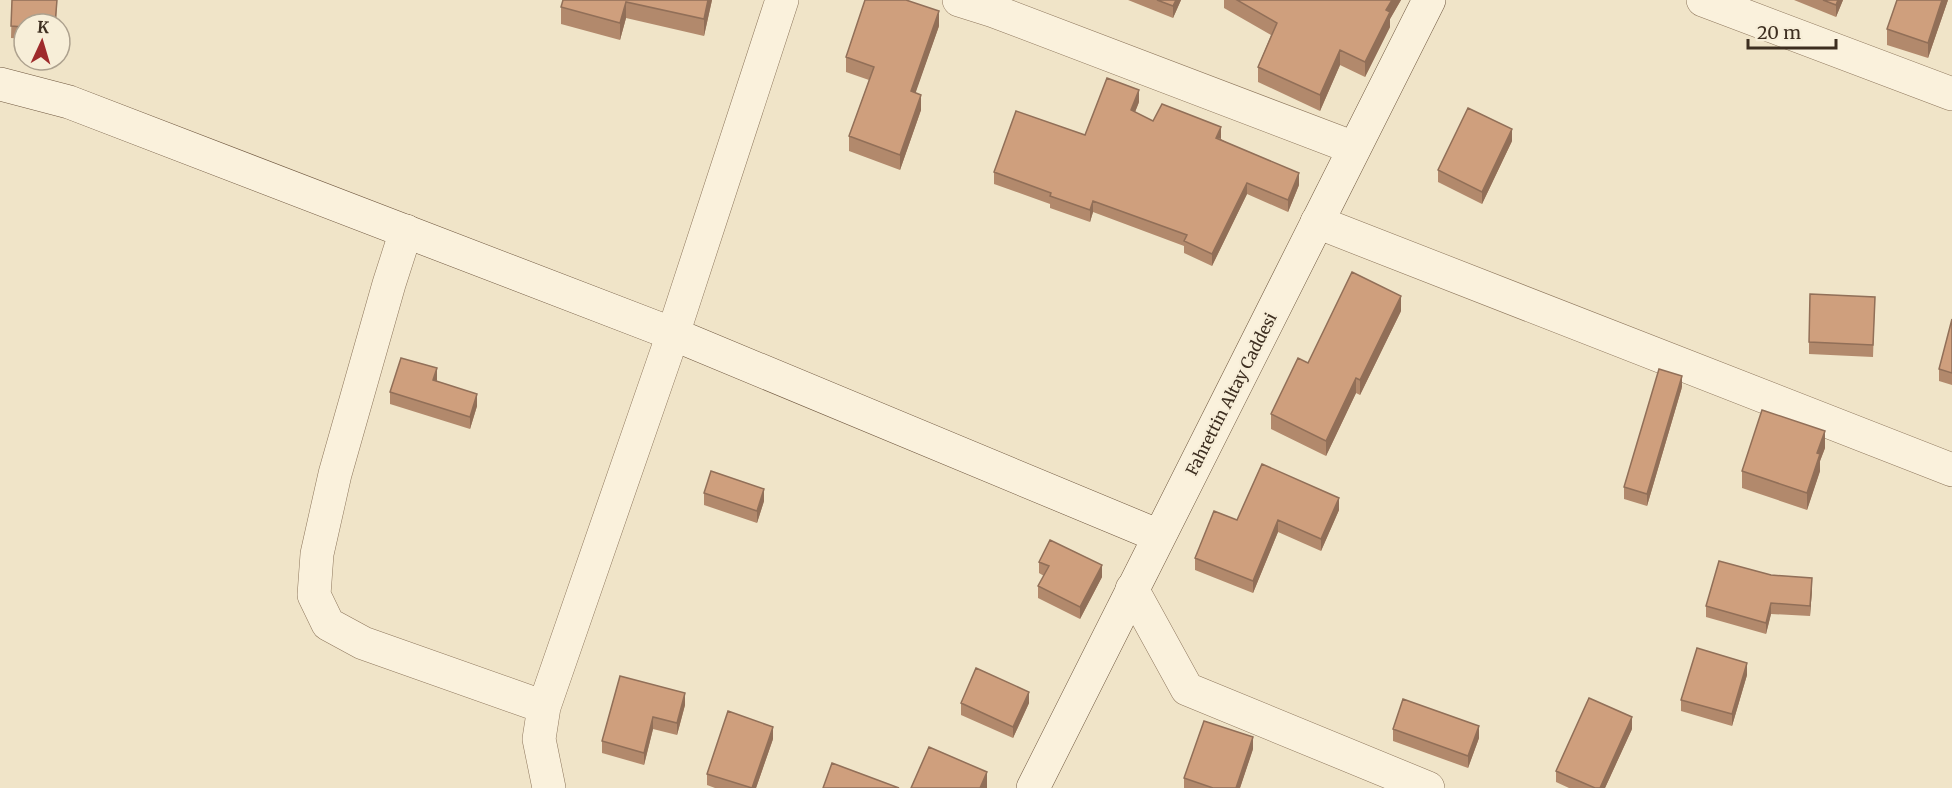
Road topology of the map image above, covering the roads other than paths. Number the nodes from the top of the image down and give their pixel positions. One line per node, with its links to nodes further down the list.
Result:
1 (782, 0): 11 (street)
2 (959, 0): 5 (street)
3 (1429, 0): 8 (street, Fahrettin Altay Caddesi)
4 (1703, 0): 6 (street)
5 (997, 5): 8 (street)
6 (1949, 83)
7 (0, 84): 10 (street)
8 (1354, 148): 9 (street, Fahrettin Altay Caddesi)
9 (1317, 222): 12 (street); 13 (street, Fahrettin Altay Caddesi)
10 (406, 231): 11 (street); 15 (street)
11 (673, 334): 13 (street); 15 (street)
12 (1952, 470)
13 (1159, 536): 14 (street, Fahrettin Altay Caddesi)
14 (1132, 589): 17 (street, Fahrettin Altay Caddesi); 18 (street)
15 (544, 707): 16 (street)
16 (549, 788)
17 (1033, 788)
18 (1428, 788)

